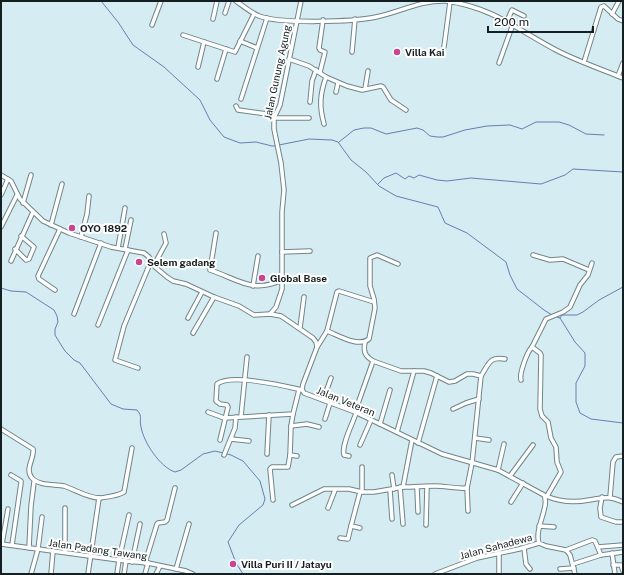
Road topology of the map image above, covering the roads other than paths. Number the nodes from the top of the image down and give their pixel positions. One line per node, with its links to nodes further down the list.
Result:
1 (161, 1): 20 (street)
2 (217, 1): 13 (street)
3 (229, 1): 8 (street)
4 (236, 1): 9 (street)
5 (301, 1): 15 (street, Jalan Gunung Agung)
6 (619, 1): 10 (street)
7 (449, 2): 14 (street); 17 (street); 24 (street)
8 (225, 13)
9 (254, 14): 12 (street); 22 (street)
10 (612, 14): 18 (street); 29 (street)
11 (524, 16): 17 (street)
12 (267, 18): 15 (street); 25 (street)
13 (213, 19)
14 (355, 19): 16 (street); 27 (street)
15 (297, 20): 16 (street); 28 (street, Jalan Gunung Agung)
16 (323, 20): 33 (street)
17 (507, 21): 19 (street)
18 (623, 21)
19 (513, 24): 29 (street); 30 (street)
20 (152, 25)
21 (183, 35): 23 (street)
22 (240, 41): 25 (street); 26 (street)
23 (204, 42): 26 (street); 32 (street)
24 (444, 47)
25 (257, 48): 42 (street)
26 (226, 49): 38 (street)
27 (352, 52)
28 (289, 59): 33 (street); 46 (street, Jalan Gunung Agung)
29 (584, 62): 35 (street)
30 (499, 63)
31 (623, 63): 35 (street)
32 (198, 68)
33 (318, 71): 36 (street); 43 (street)
34 (368, 71): 40 (street)
35 (618, 76): 37 (street)
36 (326, 77): 39 (street); 48 (street)
37 (623, 78)
38 (217, 79)
39 (338, 83): 40 (street); 41 (street)
40 (365, 89): 45 (street)
41 (336, 92)
42 (241, 99)
43 (310, 102)
44 (236, 106): 46 (street)
45 (406, 110)
46 (275, 117): 47 (street); 72 (street, Jalan Gunung Agung)
47 (309, 118)
48 (324, 124)
49 (1, 175): 51 (street)
50 (31, 175): 56 (street)
51 (8, 179): 53 (street); 54 (street)
52 (62, 184): 60 (street)
53 (1, 195)
54 (17, 195): 56 (street); 61 (street)
55 (89, 196): 66 (street)
56 (24, 203): 58 (street)
57 (125, 208): 68 (street)
58 (33, 212): 60 (street); 65 (street)
59 (131, 220): 70 (street)
60 (51, 224): 62 (street)
61 (1, 228)
62 (60, 229): 66 (street); 83 (street)
63 (216, 233): 82 (street)
64 (164, 234): 79 (street)
65 (22, 236): 69 (street); 69 (street)
66 (82, 237): 67 (street)
67 (101, 243): 68 (street); 89 (street)
68 (118, 248): 70 (street)
69 (15, 250): 75 (street)
70 (127, 250): 76 (street); 93 (street)
71 (310, 251): 72 (street)
72 (282, 252): 81 (street, Jalan Gunung Agung)
73 (533, 255): 80 (street)
74 (258, 256): 82 (street)
75 (11, 261)
76 (151, 261): 79 (street); 103 (street)
77 (592, 263): 80 (street)
78 (398, 264): 87 (street)
79 (154, 265): 84 (street)
80 (589, 270): 99 (street)
81 (282, 280): 82 (street); 88 (street, Jalan Gunung Agung)
82 (253, 286)
83 (54, 290)
84 (202, 292): 85 (street); 92 (street)
85 (214, 297): 90 (street); 96 (street)
86 (304, 297): 94 (street)
87 (374, 302): 95 (street, Jalan Veteran); 97 (street)
88 (276, 307): 90 (street); 91 (street)
89 (74, 314)
90 (270, 314): 91 (street)
91 (281, 316): 94 (street)
92 (188, 318)
93 (98, 325)
94 (300, 328): 98 (street)
95 (327, 331): 97 (street); 98 (street, Jalan Veteran)
96 (193, 333)
97 (365, 342): 102 (street)
98 (317, 347): 110 (street, Jalan Veteran)
99 (532, 347): 108 (street); 162 (street)
100 (247, 356): 109 (street)
101 (505, 359): 106 (street)
102 (373, 362): 104 (street); 118 (street)
103 (138, 368)
104 (414, 371): 105 (street); 128 (street)
105 (437, 376): 106 (street); 135 (street)
106 (481, 376): 112 (street)
107 (331, 378): 113 (street)
108 (520, 380)
109 (245, 381): 110 (street); 120 (street); 121 (street)
110 (300, 390): 113 (street, Jalan Veteran); 117 (street)
111 (390, 390): 124 (street)
112 (479, 399): 115 (street); 129 (street)
113 (323, 400): 114 (street, Jalan Veteran)
114 (330, 403): 118 (street, Jalan Veteran); 122 (street)
115 (453, 410)
116 (208, 412): 121 (street)
117 (293, 414): 119 (street); 125 (street)
118 (356, 414): 123 (street, Jalan Veteran); 144 (street)
119 (269, 415): 120 (street); 140 (street)
120 (238, 417): 121 (street); 130 (street)
121 (224, 418): 131 (street)
122 (325, 419)
123 (371, 420): 124 (street, Jalan Veteran); 138 (street)
124 (380, 424): 128 (street, Jalan Veteran)
125 (291, 426): 126 (street); 142 (street)
126 (319, 427)
127 (1, 429): 165 (street)
128 (397, 432): 132 (street, Jalan Veteran)
129 (475, 438): 133 (street); 146 (street)
130 (231, 439): 134 (street); 141 (street)
131 (220, 440)
132 (412, 440): 135 (street, Jalan Veteran); 154 (street)
133 (489, 440)
134 (249, 441)
135 (418, 443): 146 (street, Jalan Veteran)
136 (504, 444): 148 (street)
137 (533, 445): 151 (street)
138 (360, 446)
139 (132, 448): 165 (street)
140 (267, 454)
141 (224, 455)
142 (290, 455): 143 (street); 166 (street)
143 (297, 456)
144 (349, 456)
145 (623, 456): 164 (street)
146 (472, 463): 148 (street, Jalan Veteran); 158 (street)
147 (362, 467): 161 (street)
148 (498, 470): 151 (street, Jalan Veteran)
149 (11, 475): 190 (street)
150 (392, 475): 159 (street)
151 (510, 476): 153 (street, Jalan Veteran)
152 (34, 482): 193 (street)
153 (523, 483): 162 (street, Jalan Veteran); 167 (street)
154 (402, 487): 157 (street); 159 (street); 181 (street)
155 (426, 487): 157 (street); 158 (street); 182 (street)
156 (175, 488): 207 (street)
157 (418, 488): 174 (street)
158 (467, 488): 173 (street)
159 (392, 489): 161 (street); 177 (street)
160 (335, 490): 161 (street); 169 (street); 171 (street)
161 (361, 492): 183 (street)
162 (546, 496): 163 (street, Jalan Veteran); 184 (street)
163 (602, 497): 164 (street, Jalan Veteran); 178 (street)
164 (610, 497): 168 (street)
165 (99, 498): 203 (street)
166 (273, 500)
167 (511, 502)
168 (623, 502)
169 (292, 505)
170 (65, 508): 198 (street)
171 (328, 508)
172 (8, 509): 189 (street)
173 (468, 511)
174 (418, 512)
175 (129, 515): 204 (street)
176 (42, 517): 195 (street)
177 (392, 519)
178 (623, 522)
179 (140, 524): 206 (street)
180 (189, 524): 211 (street)
181 (403, 524)
182 (426, 524)
183 (351, 526): 186 (street); 187 (street)
184 (539, 526): 185 (street); 188 (street)
185 (554, 527)
186 (360, 528)
187 (340, 538)
188 (539, 542): 194 (street, Jalan Sahadewa); 196 (street)
189 (2, 544): 190 (street, Jalan Padang Tawang)
190 (12, 545): 193 (street, Jalan Padang Tawang)
191 (623, 545): 192 (street)
192 (598, 547): 196 (street); 202 (street)
193 (29, 548): 195 (street, Jalan Padang Tawang)
194 (524, 548): 200 (street, Jalan Sahadewa); 212 (street)
195 (38, 549): 197 (street, Jalan Padang Tawang); 216 (street)
196 (566, 550): 210 (street)
197 (53, 551): 198 (street, Jalan Padang Tawang); 217 (street)
198 (66, 552): 203 (street, Jalan Padang Tawang)
199 (623, 552): 201 (street)
200 (499, 553): 215 (street, Jalan Sahadewa); 225 (street)
201 (612, 553): 202 (street); 208 (street)
202 (601, 555): 210 (street)
203 (90, 556): 204 (street, Jalan Padang Tawang); 218 (street)
204 (119, 560): 205 (street, Jalan Padang Tawang); 219 (street)
205 (126, 562): 206 (street, Jalan Padang Tawang); 220 (street)
206 (132, 562): 207 (street, Jalan Padang Tawang)
207 (146, 563): 209 (street, Jalan Padang Tawang); 221 (street)
208 (613, 565): 214 (street); 227 (street)
209 (160, 566): 211 (street, Jalan Padang Tawang); 222 (street)
210 (573, 566): 213 (street); 226 (street)
211 (176, 569): 223 (street, Jalan Padang Tawang)
212 (530, 569)
213 (560, 569)
214 (623, 571)
215 (445, 572): 224 (street, Jalan Sahadewa)
216 (31, 574)
217 (51, 574)
218 (88, 574)
219 (117, 574)
220 (124, 574)
221 (145, 574)
222 (156, 574)
223 (193, 574)
224 (435, 574)
225 (499, 574)
226 (575, 574)
227 (615, 574)

